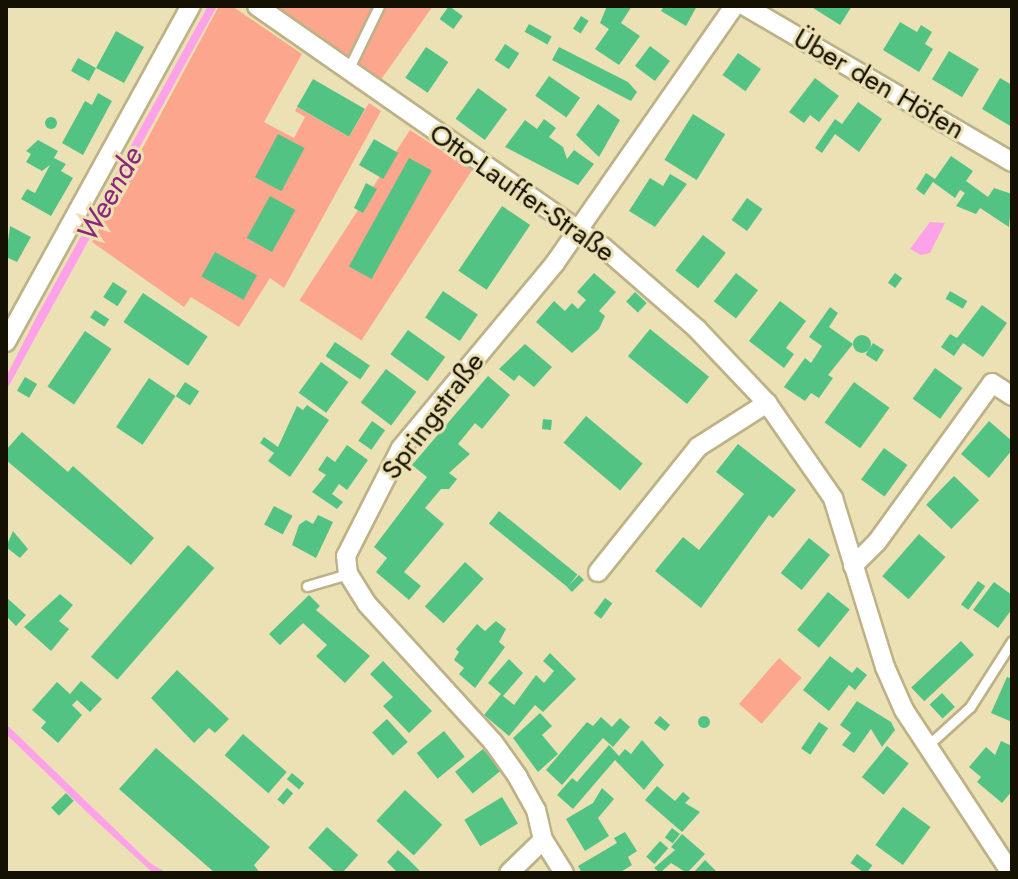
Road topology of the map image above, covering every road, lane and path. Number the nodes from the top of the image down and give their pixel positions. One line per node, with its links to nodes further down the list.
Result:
1 (191, 6): 9 (street)
2 (257, 6): 6 (street, Otto-Lauffer-Straße)
3 (379, 6): 6 (lane)
4 (734, 6): 8 (street, Springstraße)
5 (745, 6): 7 (street, Über den Höfen)
6 (347, 72): 8 (street, Otto-Lauffer-Straße)
7 (1012, 162)
8 (578, 230): 11 (street, Otto-Lauffer-Straße); 14 (street, Springstraße)
9 (6, 342)
10 (1012, 396): 12 (street)
11 (767, 403): 12 (street, Otto-Lauffer-Straße); 13 (street)
12 (853, 566): 17 (street, Otto-Lauffer-Straße)
13 (598, 572)
14 (348, 574): 15 (lane); 18 (street)
15 (307, 586)
16 (1012, 641): 17 (lane)
17 (927, 746): 21 (street, Otto-Lauffer-Straße)
18 (543, 840): 19 (street); 20 (street)
19 (509, 873)
20 (564, 873)
21 (1011, 873)

